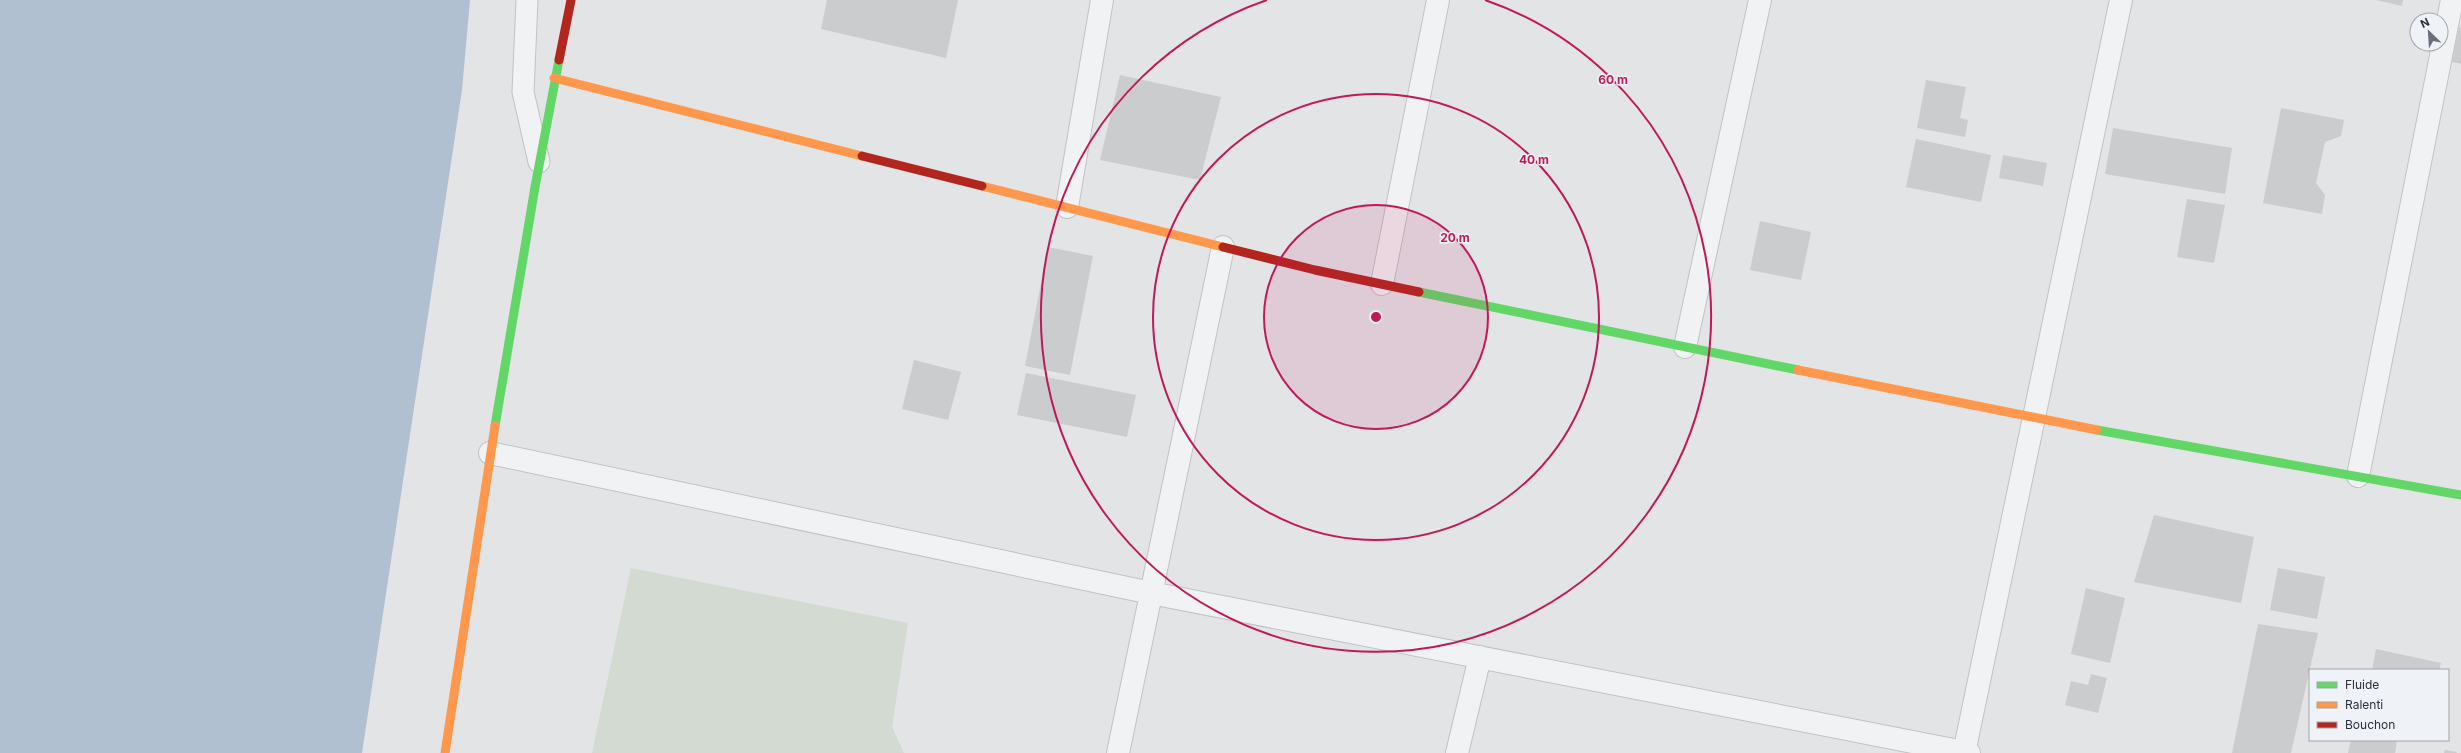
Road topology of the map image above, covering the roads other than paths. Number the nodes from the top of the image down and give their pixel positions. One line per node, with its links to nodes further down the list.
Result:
1 (527, 0): 9 (lane)
2 (571, 0): 8 (street)
3 (1102, 0): 10 (street)
4 (1438, 0): 12 (street)
5 (1760, 0): 13 (street)
6 (2121, 0): 14 (street)
7 (2452, 0): 16 (street)
8 (554, 78): 9 (street); 10 (street)
9 (539, 162): 15 (street)
10 (1067, 207): 11 (street)
11 (1223, 247): 12 (street); 18 (street)
12 (1382, 284): 13 (street)
13 (1685, 347): 14 (street)
14 (2033, 419): 16 (street); 23 (street)
15 (490, 453): 18 (street); 20 (street)
16 (2358, 476): 17 (street)
17 (2461, 495)
18 (1151, 593): 19 (street); 21 (street)
19 (1480, 657): 22 (street); 23 (street)
20 (445, 753)
21 (1118, 753)
22 (1457, 753)
23 (1966, 753)

